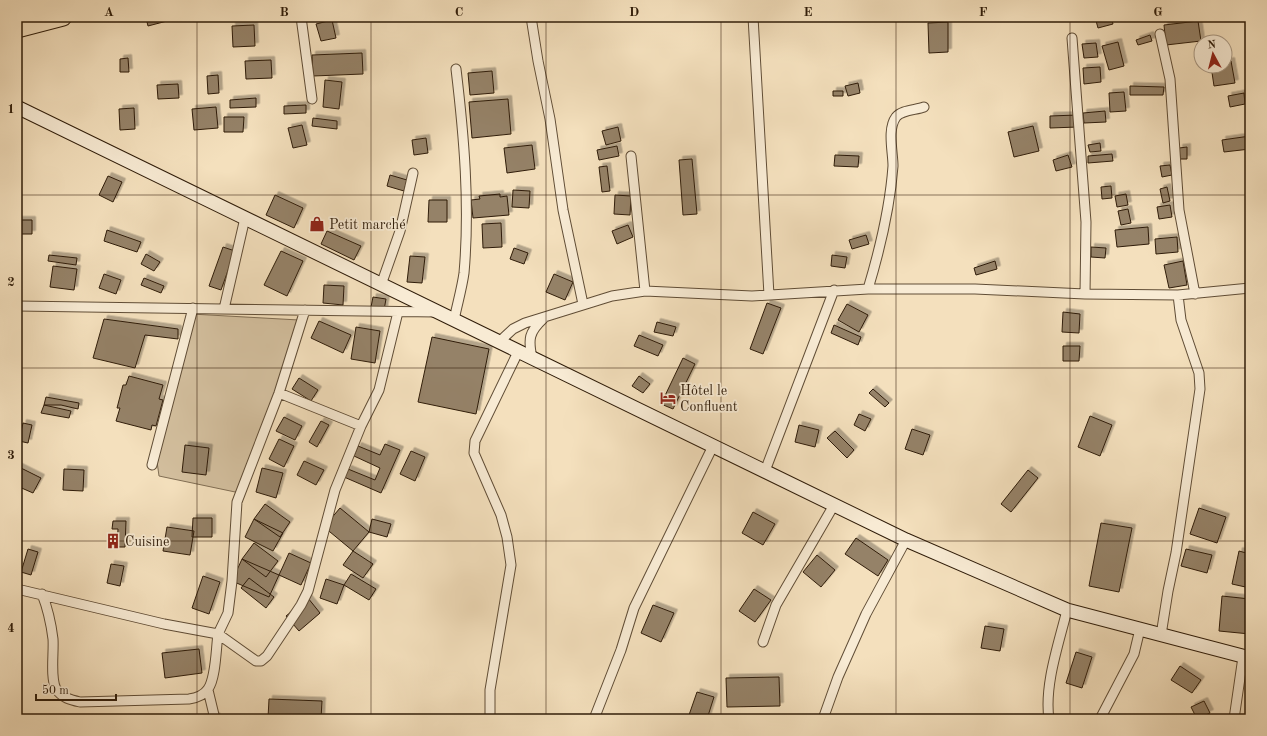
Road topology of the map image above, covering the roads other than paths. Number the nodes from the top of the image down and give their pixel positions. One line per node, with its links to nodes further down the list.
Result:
1 (63, 17): 5 (highway)
2 (301, 17): 10 (street)
3 (531, 17): 25 (street)
4 (752, 17): 23 (street)
5 (41, 20): 6 (highway)
6 (17, 29)
7 (1160, 34): 22 (street)
8 (1072, 38): 21 (street)
9 (456, 68): 33 (street)
10 (312, 99)
11 (17, 107): 15 (street)
12 (924, 107): 18 (street)
13 (631, 156): 20 (street)
14 (413, 173): 16 (street)
15 (245, 218): 16 (street); 28 (street)
16 (381, 285): 31 (street)
17 (1250, 288): 22 (street)
18 (868, 289): 19 (street); 21 (street)
19 (834, 290): 23 (street); 41 (street)
20 (645, 291): 23 (street); 25 (street)
21 (1085, 294): 24 (street)
22 (1195, 294): 24 (street)
23 (769, 295)
24 (1178, 295): 49 (street)
25 (583, 304): 32 (street)
26 (17, 306): 27 (street)
27 (194, 308): 28 (street); 40 (street)
28 (224, 309): 29 (street)
29 (305, 310): 30 (street); 37 (street)
30 (398, 312): 31 (street); 38 (street)
31 (437, 312): 33 (street)
32 (544, 318): 34 (street); 36 (street)
33 (454, 320): 34 (street)
34 (499, 342): 35 (street)
35 (518, 352): 36 (street); 54 (street)
36 (532, 358): 39 (street)
37 (279, 393): 38 (street); 48 (street)
38 (361, 426): 48 (street)
39 (713, 446): 41 (street); 55 (street)
40 (152, 465)
41 (765, 471): 42 (street)
42 (834, 505): 43 (street); 50 (street)
43 (906, 540): 46 (street); 56 (street)
44 (17, 589): 45 (street)
45 (42, 594): 48 (street); 52 (street)
46 (1067, 610): 47 (street); 57 (street)
47 (1140, 630): 49 (street); 58 (street)
48 (218, 634): 52 (street)
49 (1161, 635): 51 (street)
50 (763, 642)
51 (1247, 658): 59 (street)
52 (208, 690): 53 (street)
53 (215, 719)
54 (490, 719)
55 (594, 719)
56 (823, 719)
57 (1049, 719)
58 (1100, 719)
59 (1234, 719)

